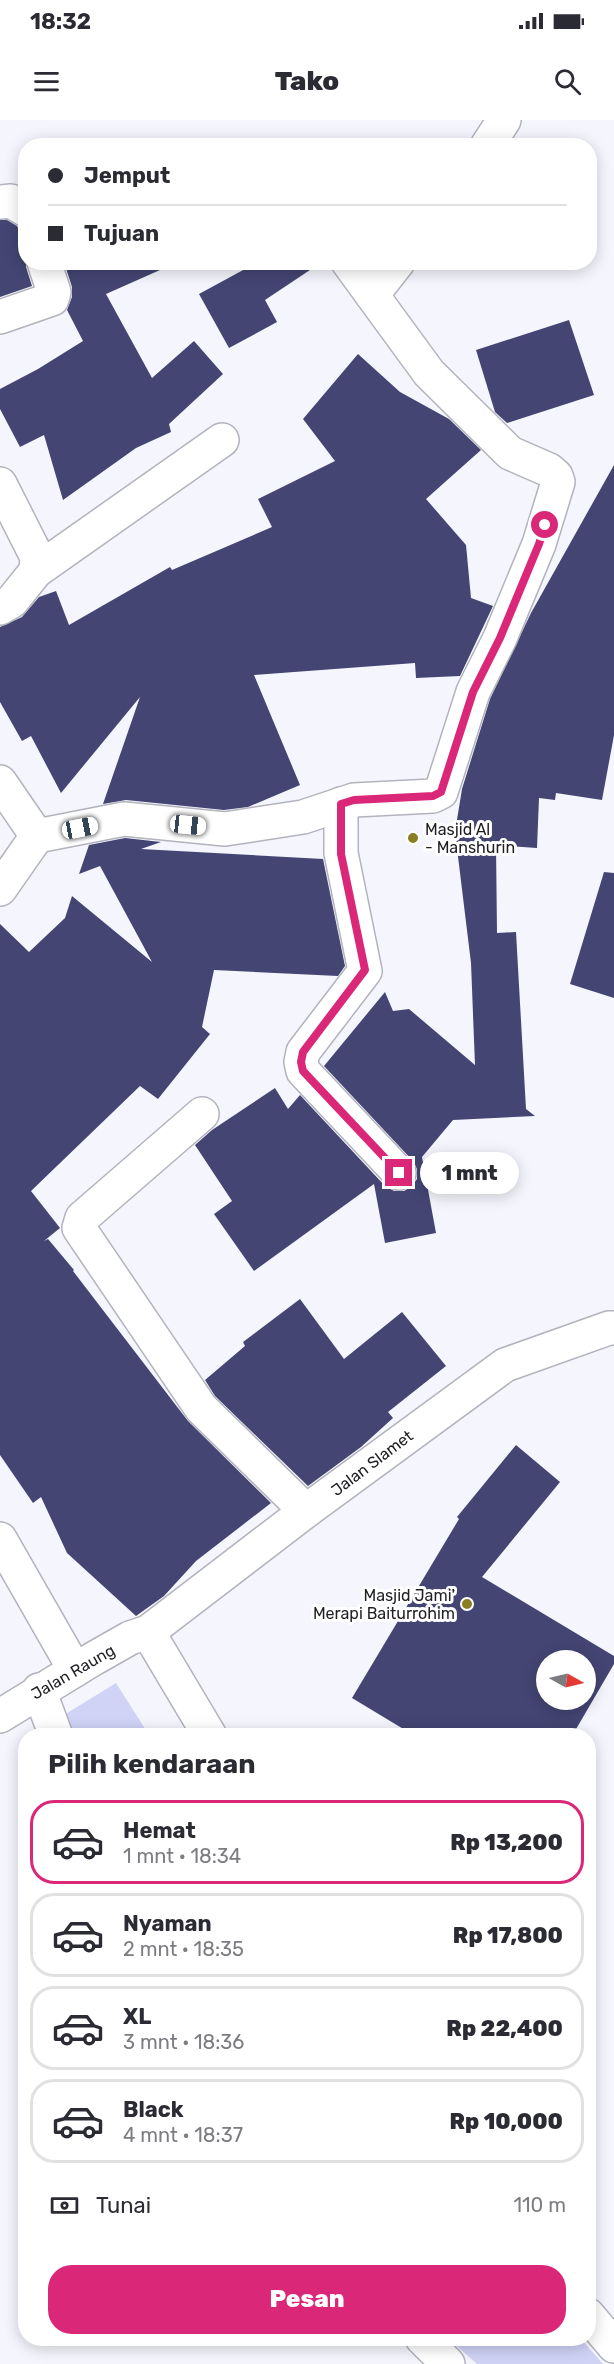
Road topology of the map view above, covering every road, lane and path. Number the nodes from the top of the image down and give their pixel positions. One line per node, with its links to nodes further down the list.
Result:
1 (504, 120): 2 (street)
2 (492, 138)
3 (0, 202): 4 (street)
4 (18, 205)
5 (47, 270): 9 (street)
6 (354, 270): 8 (street)
7 (392, 270): 8 (street)
8 (372, 295): 15 (street)
9 (0, 317)
10 (222, 440): 12 (street)
11 (0, 484): 12 (street)
12 (36, 571): 13 (street)
13 (0, 608)
14 (0, 782): 16 (street)
15 (341, 804): 16 (street); 19 (street)
16 (37, 836): 17 (street)
17 (0, 889)
18 (202, 1114): 21 (street)
19 (399, 1173)
20 (614, 1328): 21 (street, Jalan Slamet)
21 (306, 1511): 23 (street, Jalan Slamet)
22 (0, 1539): 24 (street)
23 (148, 1632): 24 (street, Jalan Raung); 28 (street)
24 (75, 1670): 25 (street, Jalan Raung)
25 (39, 1690): 26 (street, Jalan Raung); 27 (street)
26 (0, 1716)
27 (53, 1728)
28 (205, 1728)
29 (596, 2325): 31 (street)
30 (430, 2346): 32 (street)
31 (614, 2346)
32 (448, 2364)

